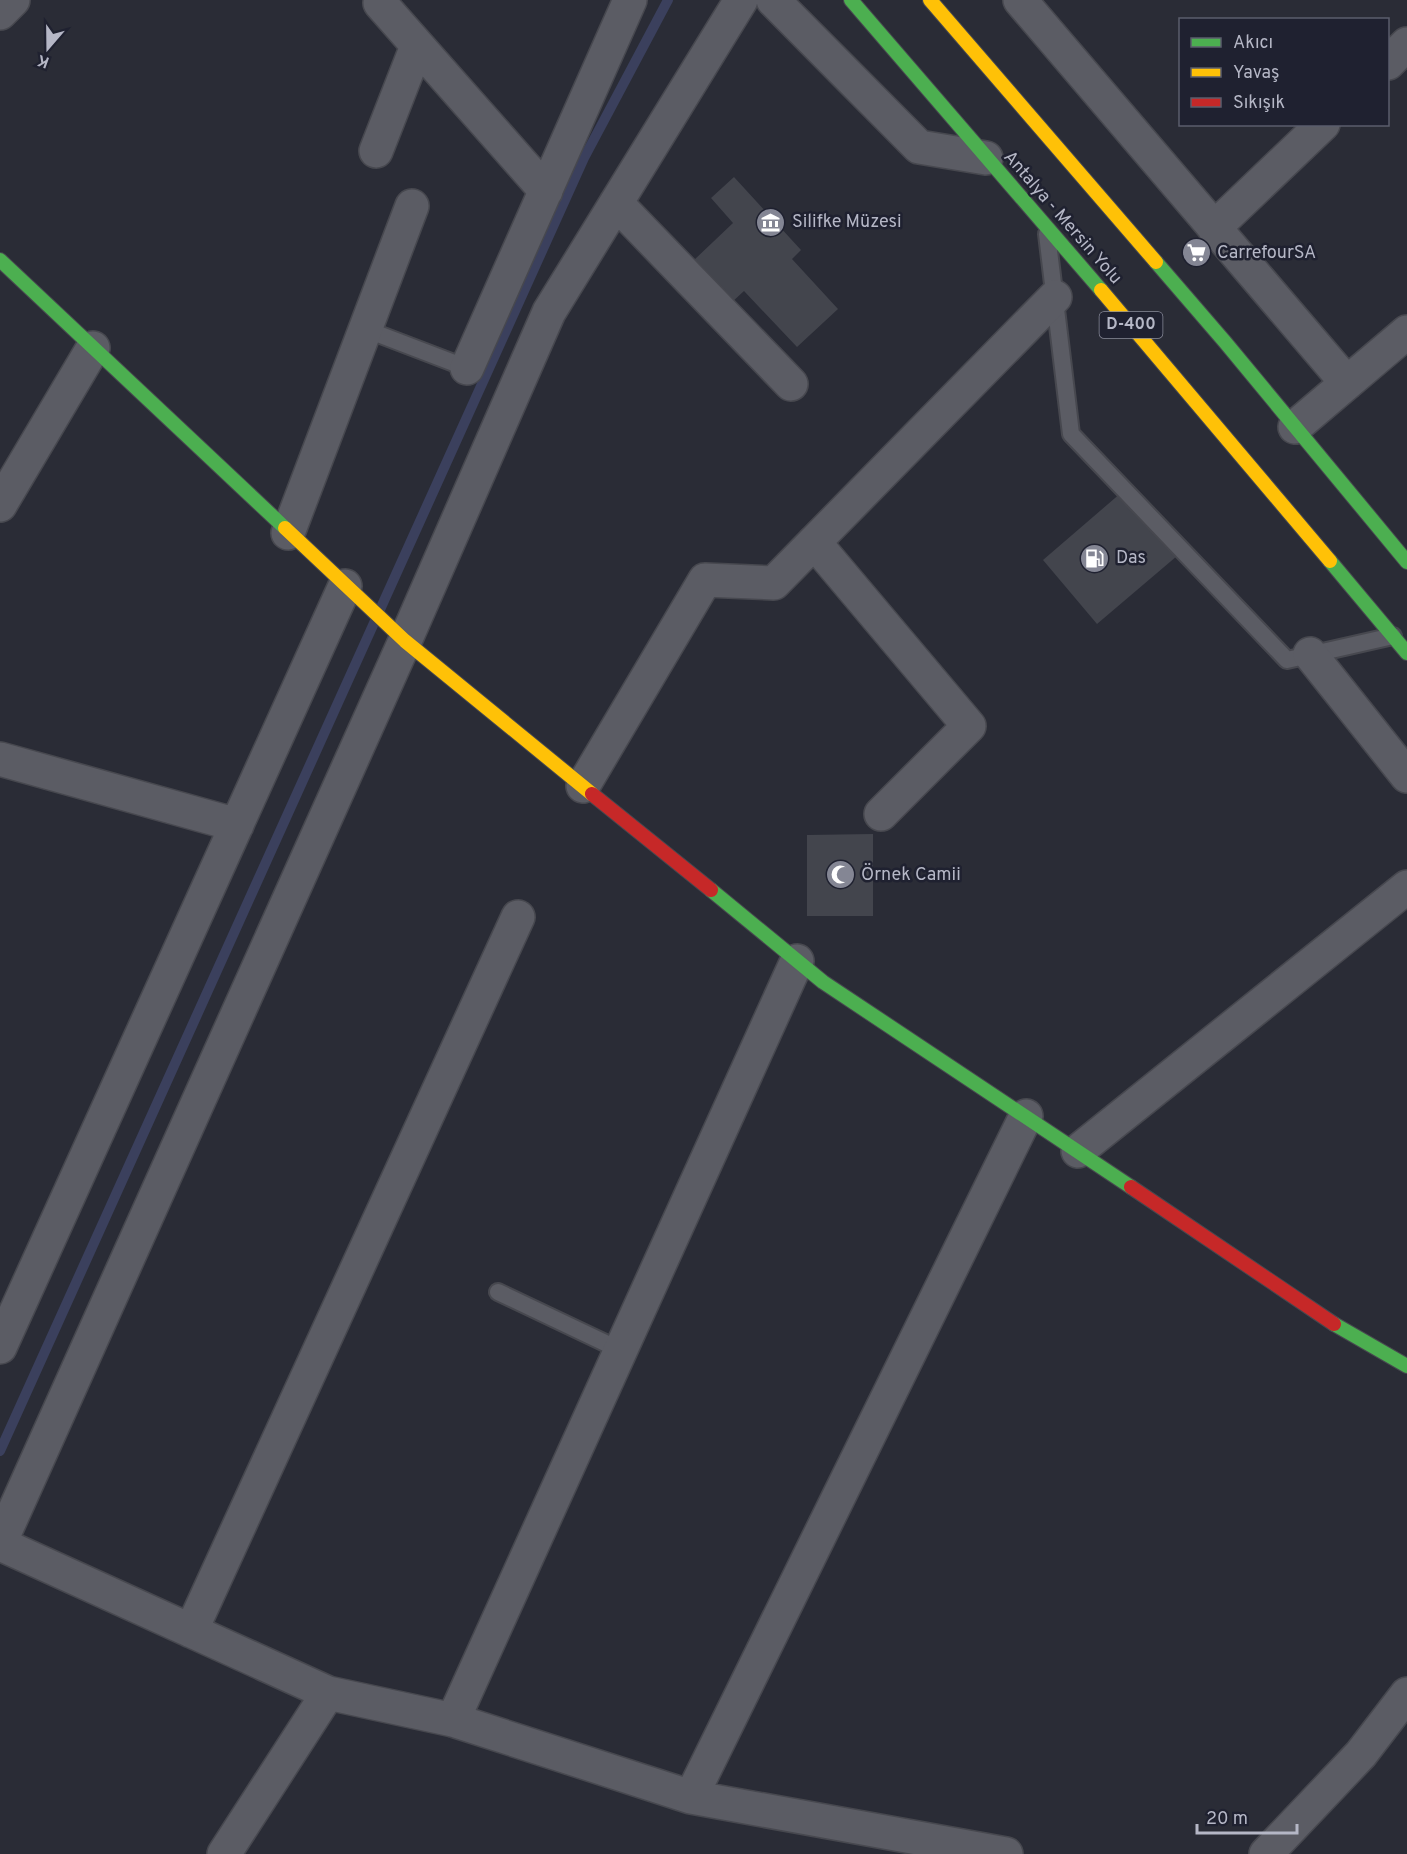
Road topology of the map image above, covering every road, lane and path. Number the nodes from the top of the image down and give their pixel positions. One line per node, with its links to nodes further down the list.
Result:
1 (13, 0): 9 (street)
2 (630, 0): 16 (street)
3 (741, 0): 17 (street)
4 (773, 0): 15 (street)
5 (851, 0): 15 (main road, Antalya - Mersin Yolu / D-400)
6 (930, 0): 29 (main road)
7 (1020, 0): 20 (street)
8 (380, 3): 11 (street)
9 (0, 13)
10 (1407, 44): 12 (street)
11 (417, 46): 14 (street); 16 (street)
12 (1389, 62)
13 (1321, 126): 20 (street)
14 (376, 151)
15 (986, 158): 19 (main road, Antalya - Mersin Yolu / D-400)
16 (546, 191): 26 (street)
17 (616, 203): 28 (street); 36 (street)
18 (412, 206): 23 (street)
19 (1046, 227): 22 (lane); 35 (main road, Antalya - Mersin Yolu / D-400)
20 (1214, 228): 27 (street)
21 (0, 261): 25 (main road)
22 (1054, 297): 32 (street); 38 (lane)
23 (365, 329): 26 (lane); 31 (street)
24 (1407, 332): 27 (street)
25 (93, 348): 30 (street); 31 (main road)
26 (467, 368)
27 (1347, 383): 29 (street)
28 (791, 384)
29 (1295, 427): 33 (main road)
30 (0, 505)
31 (288, 533): 34 (main road)
32 (814, 542): 41 (street); 42 (street)
33 (1407, 562)
34 (345, 586): 36 (main road); 43 (street)
35 (1393, 636): 37 (main road, Antalya - Mersin Yolu / D-400); 38 (lane)
36 (405, 641): 41 (main road); 53 (street)
37 (1407, 653)
38 (1310, 654): 40 (street)
39 (0, 759): 43 (street)
40 (1407, 776)
41 (583, 786): 46 (main road)
42 (881, 814)
43 (237, 825): 50 (street)
44 (1407, 886): 48 (street)
45 (518, 917): 54 (street)
46 (797, 961): 47 (main road); 51 (street)
47 (1026, 1116): 48 (main road); 58 (street)
48 (1078, 1151): 52 (main road)
49 (498, 1292): 51 (lane)
50 (0, 1347)
51 (620, 1350): 57 (street)
52 (1407, 1366)
53 (0, 1544): 54 (street)
54 (191, 1631): 55 (street)
55 (327, 1693): 57 (street); 59 (street)
56 (1407, 1694): 61 (street)
57 (453, 1720): 58 (street)
58 (691, 1797): 60 (street)
59 (224, 1854)
60 (1006, 1854)
61 (1266, 1854)

